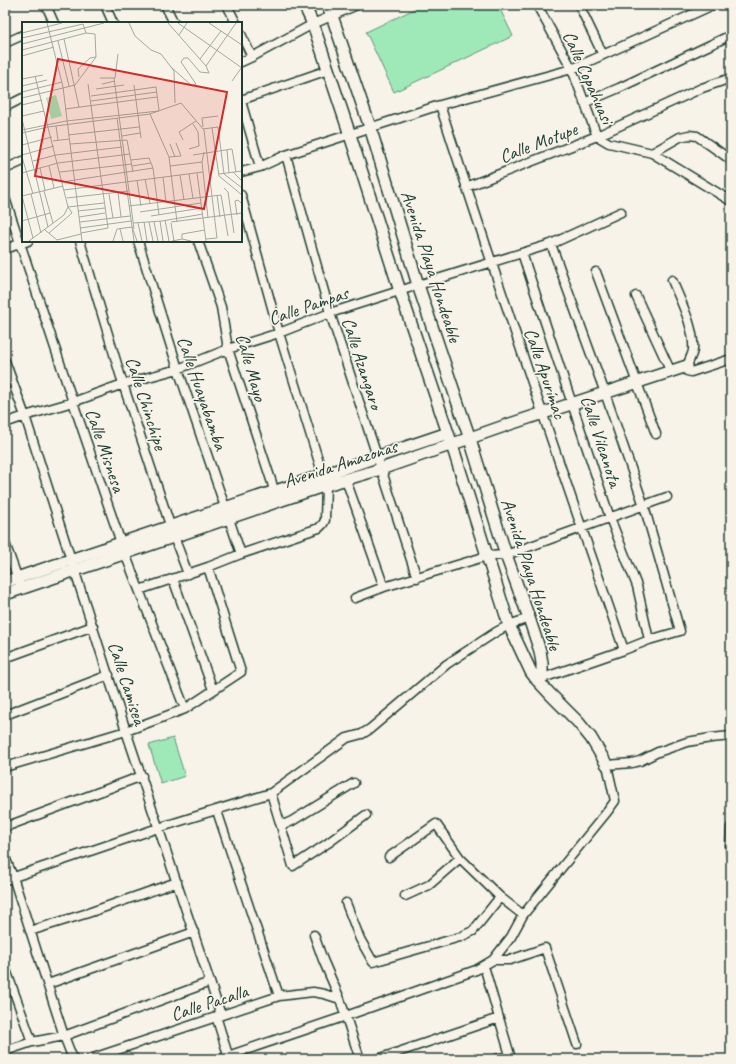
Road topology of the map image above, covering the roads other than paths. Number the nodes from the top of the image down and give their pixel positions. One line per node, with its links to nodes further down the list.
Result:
1 (46, 5): 12 (street)
2 (105, 5): 13 (street)
3 (165, 5): 14 (street)
4 (227, 5): 15 (street)
5 (304, 5): 16 (street, Avenida Playa Hondeable)
6 (327, 5): 11 (street, Avenida Playa Hondeable)
7 (357, 5): 11 (street)
8 (537, 5): 24 (street, Calle Copahuasi)
9 (579, 5): 21 (street)
10 (713, 5): 21 (street)
11 (332, 16): 16 (street); 33 (street, Avenida Playa Hondeable)
12 (52, 22)
13 (114, 22)
14 (174, 22)
15 (236, 22)
16 (313, 24): 22 (street); 25 (street, Avenida Playa Hondeable)
17 (22, 35): 20 (street)
18 (242, 36): 22 (street)
19 (731, 36): 29 (street)
20 (5, 43)
21 (603, 55): 24 (street)
22 (252, 57): 23 (street)
23 (242, 62)
24 (572, 69): 29 (street, Calle Copahuasi); 31 (street)
25 (328, 70): 28 (street); 34 (street, Avenida Playa Hondeable)
26 (731, 78): 35 (street, Calle Motupe)
27 (22, 98): 32 (street)
28 (242, 100)
29 (584, 103): 35 (street, Calle Copahuasi)
30 (242, 104): 40 (street)
31 (440, 105): 33 (street); 43 (street, Calle Apurímac)
32 (5, 107)
33 (370, 128): 34 (street); 59 (street, Avenida Playa Hondeable)
34 (350, 135): 37 (street); 60 (street, Avenida Playa Hondeable)
35 (597, 136): 36 (street, Calle Copahuasi); 43 (street, Calle Motupe)
36 (652, 153): 38 (street); 46 (street, Calle Copahuasi)
37 (286, 156): 40 (street); 62 (street, Calle Azangaro)
38 (731, 160)
39 (22, 161): 41 (street)
40 (260, 167): 42 (street)
41 (5, 169)
42 (242, 172)
43 (466, 187): 56 (street, Calle Apurímac)
44 (5, 198): 48 (street, Calle Misnesa)
45 (242, 199): 63 (street)
46 (731, 201)
47 (621, 212): 53 (street, Calle Pampas)
48 (22, 237)
49 (24, 242): 54 (street); 73 (street, Calle Misnesa)
50 (80, 242): 71 (street, Calle Chinchipe)
51 (138, 242): 68 (street, Calle Huayabamba)
52 (198, 242): 64 (street, Calle Mayo)
53 (551, 244): 55 (street, Calle Pampas); 72 (street)
54 (5, 249)
55 (522, 254): 56 (street, Calle Pampas); 74 (street, Calle Vilcanota)
56 (492, 263): 59 (street, Calle Pampas); 75 (street, Calle Apurímac)
57 (596, 272): 70 (street)
58 (672, 280): 67 (street)
59 (418, 285): 60 (street, Calle Pampas); 80 (street, Avenida Playa Hondeable)
60 (400, 291): 62 (street, Calle Pampas); 78 (street, Avenida Playa Hondeable)
61 (636, 296): 69 (street)
62 (330, 313): 63 (street, Calle Pampas); 82 (street, Calle Azangaro)
63 (279, 333): 64 (street, Calle Pampas); 84 (street)
64 (228, 349): 68 (street, Calle Pampas); 86 (street, Calle Mayo)
65 (731, 359): 67 (street)
66 (5, 361): 76 (street, Calle Camisea)
67 (687, 366): 69 (street, Avenida Amazonas)
68 (178, 369): 71 (street, Calle Pampas); 90 (street, Calle Huayabamba)
69 (671, 372): 70 (street, Avenida Amazonas)
70 (637, 383): 72 (street, Avenida Amazonas); 79 (street)
71 (123, 384): 73 (street, Calle Pampas); 93 (street, Calle Chinchipe)
72 (605, 393): 74 (street, Avenida Amazonas); 89 (street)
73 (73, 402): 76 (street, Calle Pampas); 95 (street, Calle Misnesa)
74 (572, 404): 75 (street, Avenida Amazonas); 91 (street, Calle Vilcanota)
75 (543, 413): 80 (street, Avenida Amazonas); 92 (street, Calle Apurímac)
76 (25, 416): 77 (street, Calle Pampas); 99 (street, Calle Camisea)
77 (5, 423)
78 (448, 433): 81 (street, Avenida Playa Hondeable); 82 (street, Avenida Amazonas)
79 (656, 434)
80 (470, 439): 81 (street, Avenida Amazonas); 97 (street, Avenida Playa Hondeable)
81 (452, 445): 83 (street, Avenida Amazonas); 98 (street, Avenida Playa Hondeable)
82 (378, 457): 83 (street, Calle Azangaro); 84 (street, Avenida Amazonas)
83 (382, 469): 85 (street, Avenida Amazonas); 102 (street, Calle Azangaro)
84 (325, 480): 85 (street, Avenida Amazonas); 86 (street, Avenida Amazonas); 88 (street, Avenida Amazonas); 96 (street)
85 (346, 480): 106 (street)
86 (274, 492): 88 (street, Calle Mayo); 90 (street, Avenida Amazonas)
87 (667, 497): 89 (street)
88 (276, 503): 90 (street, Avenida Amazonas)
89 (644, 506): 91 (street); 113 (street)
90 (228, 513): 93 (street, Avenida Amazonas); 96 (street, Calle Huayabamba)
91 (610, 518): 92 (street); 113 (street, Calle Vilcanota)
92 (582, 528): 97 (street); 114 (street, Calle Apurímac)
93 (172, 532): 95 (street, Avenida Amazonas); 101 (street, Calle Chinchipe)
94 (5, 543): 105 (street)
95 (123, 548): 99 (street, Avenida Amazonas); 107 (street, Calle Misnesa)
96 (241, 554): 100 (street)
97 (506, 555): 98 (street); 110 (street, Avenida Playa Hondeable)
98 (487, 556): 102 (street); 111 (street, Avenida Playa Hondeable)
99 (73, 565): 105 (street, Avenida Amazonas); 112 (street, Calle Camisea)
100 (208, 567): 101 (street); 118 (street)
101 (188, 574): 103 (street)
102 (417, 578): 106 (street)
103 (173, 579): 107 (street); 118 (street)
104 (5, 582): 105 (street, Avenida Amazonas)
105 (20, 583): 108 (street, Avenida Amazonas)
106 (384, 587): 109 (street)
107 (139, 590): 119 (street, Calle Misnesa)
108 (5, 594)
109 (355, 598)
110 (529, 618): 111 (street); 117 (street, Avenida Playa Hondeable)
111 (509, 625): 117 (street, Avenida Playa Hondeable); 127 (street)
112 (93, 626): 115 (street); 116 (street, Calle Camisea)
113 (650, 640): 114 (street)
114 (624, 650): 117 (street)
115 (5, 658)
116 (109, 675): 120 (street); 121 (street, Calle Camisea)
117 (537, 680): 123 (street)
118 (213, 690): 119 (street)
119 (185, 709): 121 (street)
120 (5, 715)
121 (126, 731): 124 (street); 125 (street, Calle Camisea)
122 (731, 736): 123 (street)
123 (607, 765): 143 (street)
124 (5, 767)
125 (142, 776): 130 (street); 133 (street, Calle Camisea)
126 (354, 783): 131 (street)
127 (271, 793): 128 (street); 131 (street)
128 (217, 811): 133 (street); 152 (street)
129 (366, 815): 131 (street)
130 (5, 826)
131 (281, 826)
132 (731, 827): 134 (street)
133 (158, 828): 138 (street); 139 (street, Calle Camisea)
134 (731, 855)
135 (5, 857): 138 (street)
136 (389, 857): 137 (street)
137 (460, 858): 140 (street); 141 (street)
138 (9, 878): 144 (street)
139 (177, 882): 144 (street); 145 (street, Calle Camisea)
140 (405, 896)
141 (500, 897): 142 (street); 143 (street)
142 (346, 903)
143 (522, 915): 147 (street)
144 (30, 931): 151 (street)
145 (194, 932): 150 (street, Calle Camisea); 151 (street)
146 (314, 935): 153 (street)
147 (493, 960): 148 (street); 159 (street)
148 (484, 966): 155 (street); 156 (street)
149 (5, 967): 158 (street)
150 (210, 982): 154 (street, Calle Camisea); 157 (street)
151 (48, 984): 157 (street)
152 (279, 996): 153 (street, Calle Pacalla); 154 (street, Calle Pacalla)
153 (340, 999): 155 (street)
154 (218, 1016): 161 (street, Calle Camisea); 163 (street, Calle Pacalla)
155 (346, 1016): 161 (street); 165 (street)
156 (499, 1018): 166 (street); 167 (street)
157 (64, 1036): 158 (street); 162 (street)
158 (32, 1042): 160 (street)
159 (577, 1044)
160 (5, 1051)
161 (228, 1055): 164 (street)
162 (73, 1059)
163 (90, 1059)
164 (219, 1059)
165 (360, 1059)
166 (378, 1059)
167 (496, 1059)

